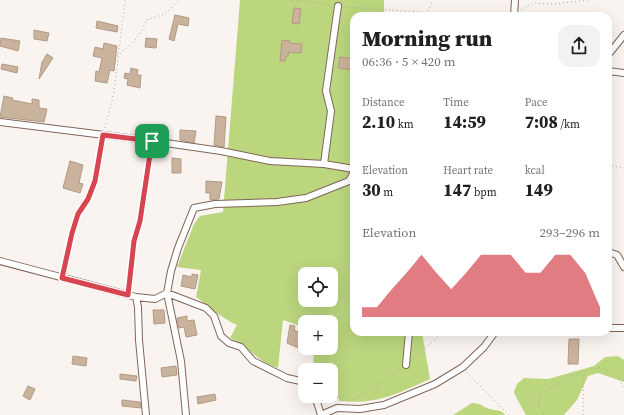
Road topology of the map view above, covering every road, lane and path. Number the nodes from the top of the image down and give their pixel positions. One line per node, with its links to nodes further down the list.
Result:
1 (125, 0): 13 (path)
2 (179, 0): 13 (path)
3 (292, 0): 7 (path)
4 (432, 0): 9 (path)
5 (515, 0): 10 (street)
6 (588, 0): 8 (path)
7 (338, 6): 9 (path); 19 (street)
8 (520, 11)
9 (428, 12)
10 (514, 12)
11 (624, 35): 12 (street)
12 (612, 50)
13 (117, 56): 17 (path)
14 (612, 72): 15 (street)
15 (624, 73)
16 (0, 122): 17 (street)
17 (103, 135): 18 (street); 27 (path)
18 (152, 141): 19 (street); 29 (path)
19 (324, 164): 21 (street)
20 (612, 166): 22 (path)
21 (350, 168)
22 (624, 168)
23 (350, 179): 28 (street)
24 (612, 253): 26 (street)
25 (0, 261): 27 (street)
26 (624, 267)
27 (62, 278): 29 (street)
28 (168, 293): 30 (street); 39 (street); 44 (street)
29 (128, 295): 30 (street)
30 (136, 297): 43 (street)
31 (612, 328): 32 (street)
32 (624, 328)
33 (409, 336): 36 (street)
34 (439, 336): 36 (path)
35 (492, 336): 37 (street)
36 (406, 365): 42 (path)
37 (462, 367): 42 (street); 46 (path)
38 (584, 372): 40 (path); 47 (path); 48 (path)
39 (298, 380)
40 (624, 388)
41 (317, 403): 45 (street)
42 (337, 408): 45 (street)
43 (146, 415)
44 (186, 415)
45 (321, 415)
46 (509, 415)
47 (544, 415)
48 (583, 415)

